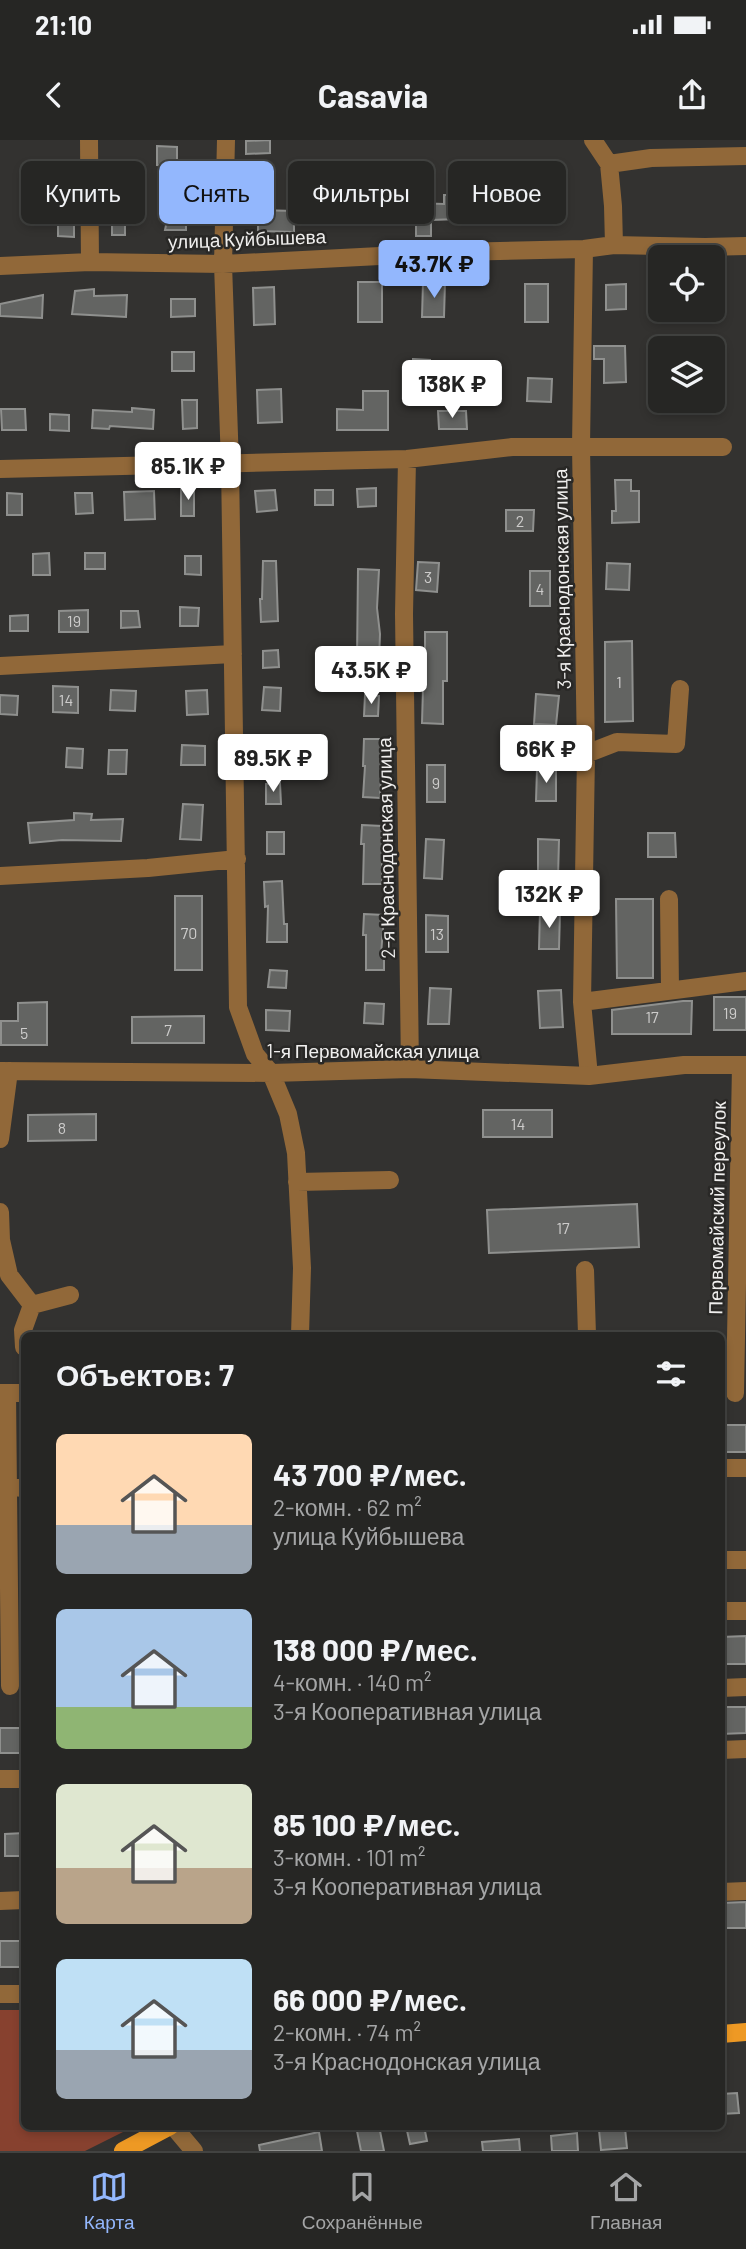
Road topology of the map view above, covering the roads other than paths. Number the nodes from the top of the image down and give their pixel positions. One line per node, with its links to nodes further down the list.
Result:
1 (89, 140): 9 (street)
2 (226, 140): 10 (street)
3 (593, 140): 5 (street)
4 (746, 156): 5 (street)
5 (608, 164): 6 (street)
6 (614, 245): 7 (street, улица Куйбышева); 8 (street, улица Куйбышева)
7 (746, 246)
8 (584, 248): 10 (street, улица Куйбышева); 12 (street, 3-я Краснодонская улица)
9 (90, 262): 10 (street, улица Куйбышева); 11 (street, улица Куйбышева)
10 (223, 264): 15 (street)
11 (0, 266)
12 (581, 446): 13 (street); 14 (street); 20 (street, 3-я Краснодонская улица)
13 (723, 447)
14 (407, 459): 15 (street); 28 (street, 2-я Краснодонская улица)
15 (230, 464): 16 (street); 17 (street)
16 (0, 469)
17 (233, 654): 18 (street); 21 (street)
18 (0, 666)
19 (680, 688): 20 (street)
20 (586, 754): 26 (street, 3-я Краснодонская улица)
21 (237, 859): 22 (street); 30 (street)
22 (0, 876)
23 (669, 899): 25 (street)
24 (746, 981): 25 (street)
25 (670, 990): 26 (street)
26 (582, 1002): 31 (street, 3-я Краснодонская улица)
27 (743, 1065): 31 (street, 1-я Первомайская улица); 43 (street, Первомайский переулок)
28 (410, 1069): 30 (street, 1-я Первомайская улица); 31 (street, 1-я Первомайская улица)
29 (5, 1071): 30 (street, 1-я Первомайская улица); 32 (street)
30 (271, 1073): 34 (street)
31 (589, 1076)
32 (0, 1139)
33 (390, 1180): 34 (street)
34 (297, 1182): 40 (street)
35 (0, 1212): 38 (street)
36 (584, 1270): 41 (street)
37 (70, 1295): 38 (street)
38 (32, 1305): 39 (street)
39 (23, 1332)
40 (300, 1332)
41 (587, 1332)
42 (10, 1393): 46 (street)
43 (734, 1393)
44 (725, 1468): 45 (street)
45 (746, 1468)
46 (11, 1487): 51 (street)
47 (725, 1560): 48 (street)
48 (746, 1560)
49 (725, 1611): 50 (street)
50 (746, 1611)
51 (11, 1616): 52 (street)
52 (11, 1686)
53 (746, 1687): 54 (street)
54 (725, 1688)
55 (746, 1749): 56 (street)
56 (725, 1750)
57 (0, 1779): 58 (street)
58 (21, 1779)
59 (746, 1891): 60 (street)
60 (725, 1892)
61 (21, 1900): 62 (street)
62 (0, 1901)
63 (0, 1994): 64 (street)
64 (21, 1994)
65 (746, 2032): 66 (main road)
66 (725, 2034)
67 (163, 2130): 69 (main road)
68 (175, 2130): 70 (street)
69 (123, 2151)
70 (194, 2151)

